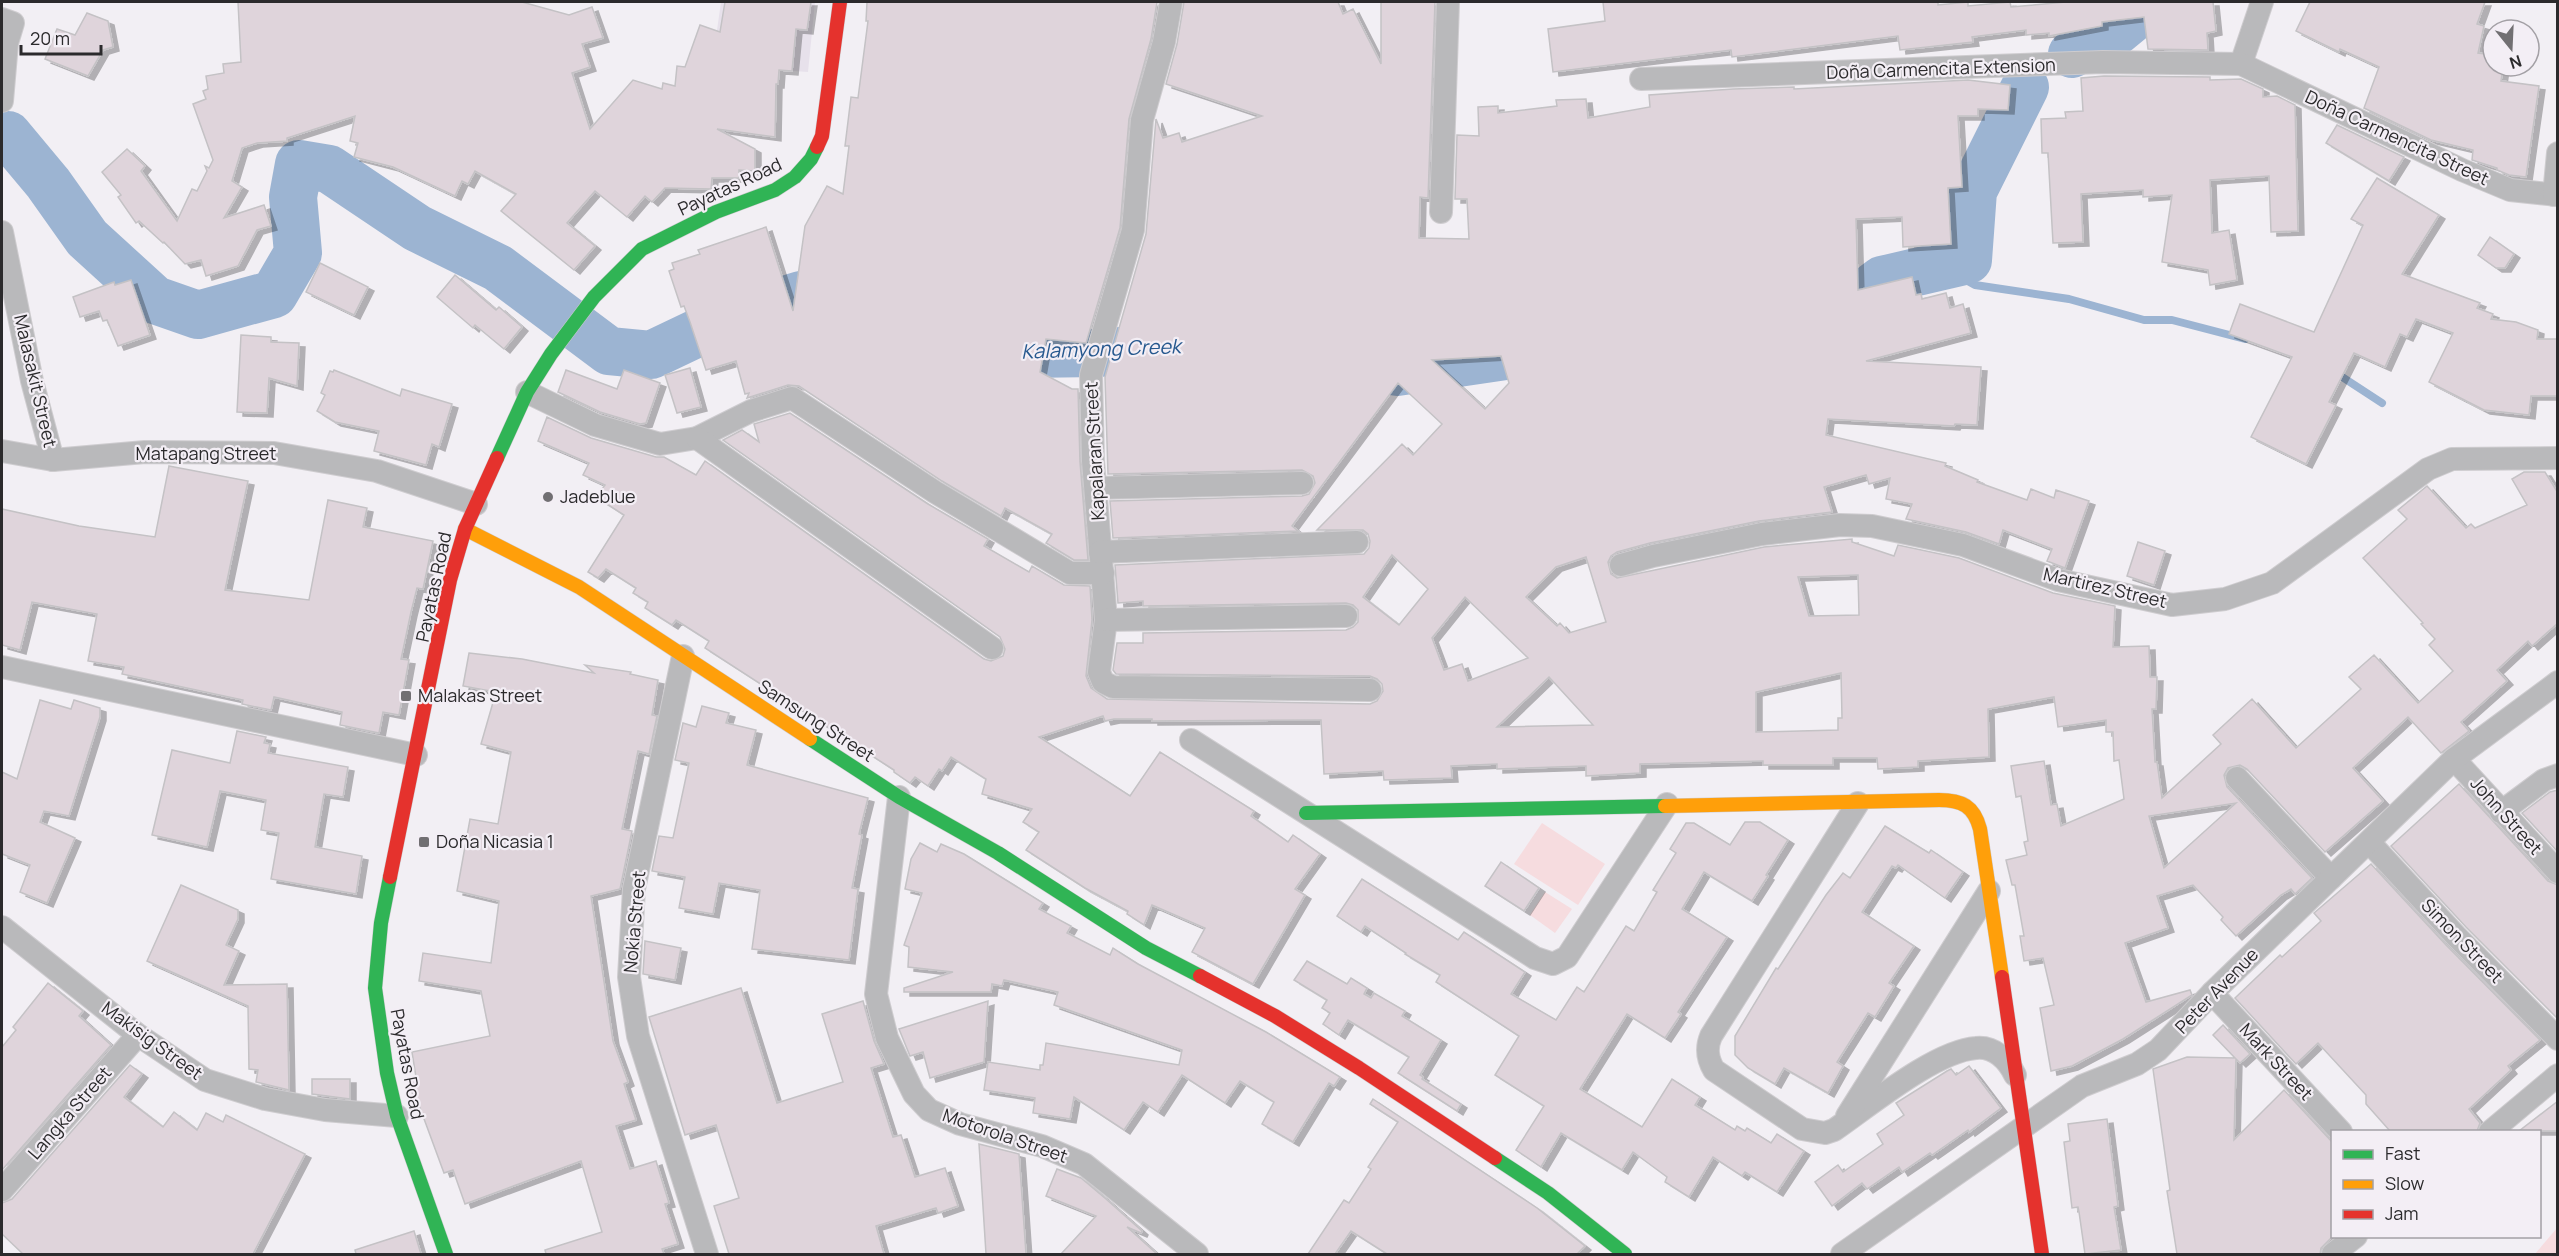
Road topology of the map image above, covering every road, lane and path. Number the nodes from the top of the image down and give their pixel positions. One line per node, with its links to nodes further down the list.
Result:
1 (840, 2): 13 (street, Payatas Road)
2 (1172, 2): 19 (street, Kapalaran Street)
3 (1448, 2): 11 (street)
4 (2262, 2): 6 (street)
5 (7, 21): 8 (street)
6 (2241, 64): 7 (street, Doña Carmencita Extension); 10 (street, Doña Carmencita Street)
7 (1641, 79)
8 (2, 101)
9 (2558, 153): 10 (street)
10 (2556, 195)
11 (1441, 212)
12 (2, 232): 17 (street, Malasakit Street)
13 (527, 392): 14 (street); 20 (street, Payatas Road)
14 (698, 438): 23 (street); 27 (street)
15 (2, 451): 17 (street, Matapang Street)
16 (2558, 458): 24 (street, Martirez Street)
17 (53, 460): 20 (street, Matapang Street)
18 (1302, 483): 19 (street)
19 (1096, 488): 23 (street, Kapalaran Street)
20 (476, 504): 21 (street, Payatas Road)
21 (465, 529): 28 (street, Samsung Street); 33 (street, Payatas Road)
22 (1357, 542): 23 (street)
23 (1102, 562): 26 (street, Kapalaran Street)
24 (1621, 565)
25 (1346, 616): 26 (street)
26 (1106, 620): 31 (street, Kapalaran Street)
27 (992, 648)
28 (683, 656): 37 (street, Samsung Street); 60 (street, Nokia Street)
29 (2, 668): 33 (street)
30 (2558, 682): 34 (street, Peter Avenue)
31 (1370, 690)
32 (1191, 740): 41 (street)
33 (416, 755): 52 (street, Payatas Road)
34 (2454, 759): 40 (street, John Street); 42 (street, Peter Avenue)
35 (2558, 775): 40 (street)
36 (2236, 778): 44 (street)
37 (899, 797): 61 (street, Motorola Street); 62 (street, Samsung Street)
38 (1858, 802): 39 (street); 45 (street); 53 (street)
39 (1667, 804): 41 (street); 41 (street)
40 (2501, 812): 43 (street, John Street)
41 (1306, 813)
42 (2369, 842): 44 (street, Peter Avenue); 49 (street, Simon Street)
43 (2558, 872)
44 (2331, 878): 47 (street, Peter Avenue)
45 (1989, 891): 51 (street); 53 (street)
46 (2, 927): 48 (street, Makisig Street)
47 (2212, 993): 54 (street, Peter Avenue); 55 (street, Mark Street)
48 (138, 1035): 52 (street, Makisig Street); 57 (street, Langka Street)
49 (2558, 1039)
50 (2558, 1075): 56 (street)
51 (2017, 1081): 53 (street); 54 (street)
52 (397, 1116): 59 (street, Payatas Road)
53 (1842, 1124)
54 (2024, 1127): 63 (street, Peter Avenue); 64 (street)
55 (2340, 1130)
56 (2491, 1130)
57 (2, 1190)
58 (2353, 1238): 65 (street)
59 (446, 1254)
60 (707, 1254)
61 (1197, 1254)
62 (1625, 1254)
63 (1842, 1254)
64 (2042, 1254)
65 (2333, 1254)

